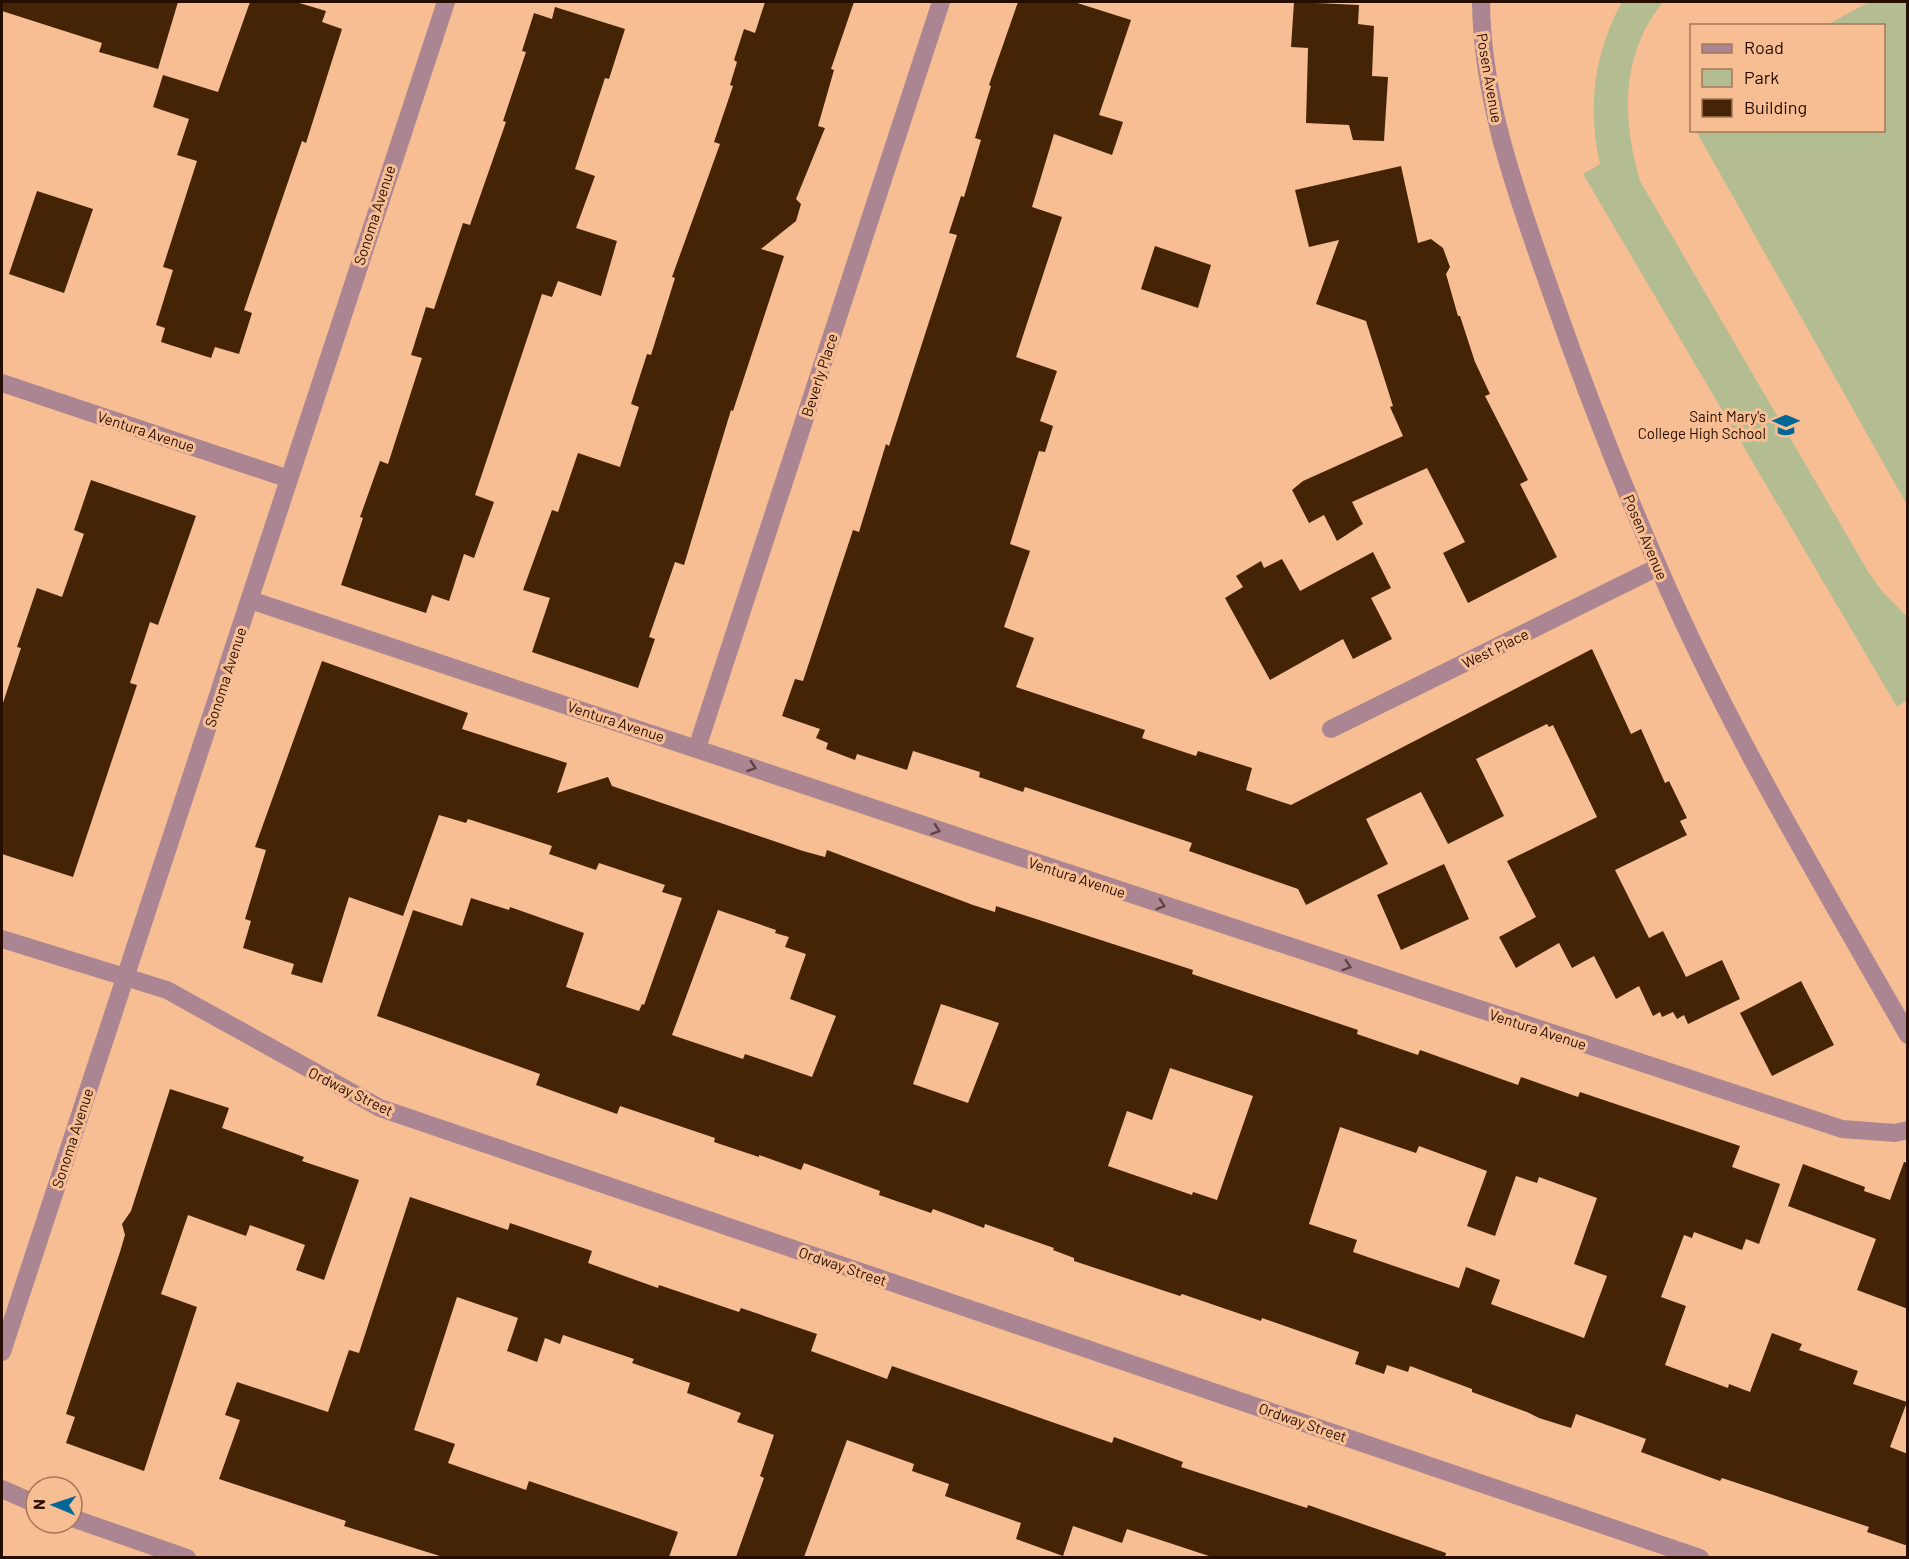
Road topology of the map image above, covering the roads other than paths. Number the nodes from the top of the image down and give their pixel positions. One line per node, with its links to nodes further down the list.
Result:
1 (446, 2): 5 (street, Sonoma Avenue)
2 (941, 2): 9 (street, Beverly Place)
3 (1481, 2): 6 (street, Posen Avenue)
4 (2, 383): 5 (street, Ventura Avenue)
5 (289, 478): 7 (street, Sonoma Avenue)
6 (1658, 567): 8 (street, West Place); 12 (street, Posen Avenue)
7 (250, 600): 9 (street, Ventura Avenue); 11 (street, Sonoma Avenue)
8 (1331, 729)
9 (697, 748): 13 (street, Ventura Avenue, one-way to 13)
10 (2, 939): 11 (street, Ordway Street)
11 (125, 978): 14 (street, Sonoma Avenue); 19 (street, Ordway Street)
12 (1908, 1035)
13 (1908, 1130)
14 (2, 1352)
15 (2, 1489): 16 (street)
16 (24, 1499)
17 (84, 1522): 18 (street)
18 (187, 1557)
19 (1700, 1557)

